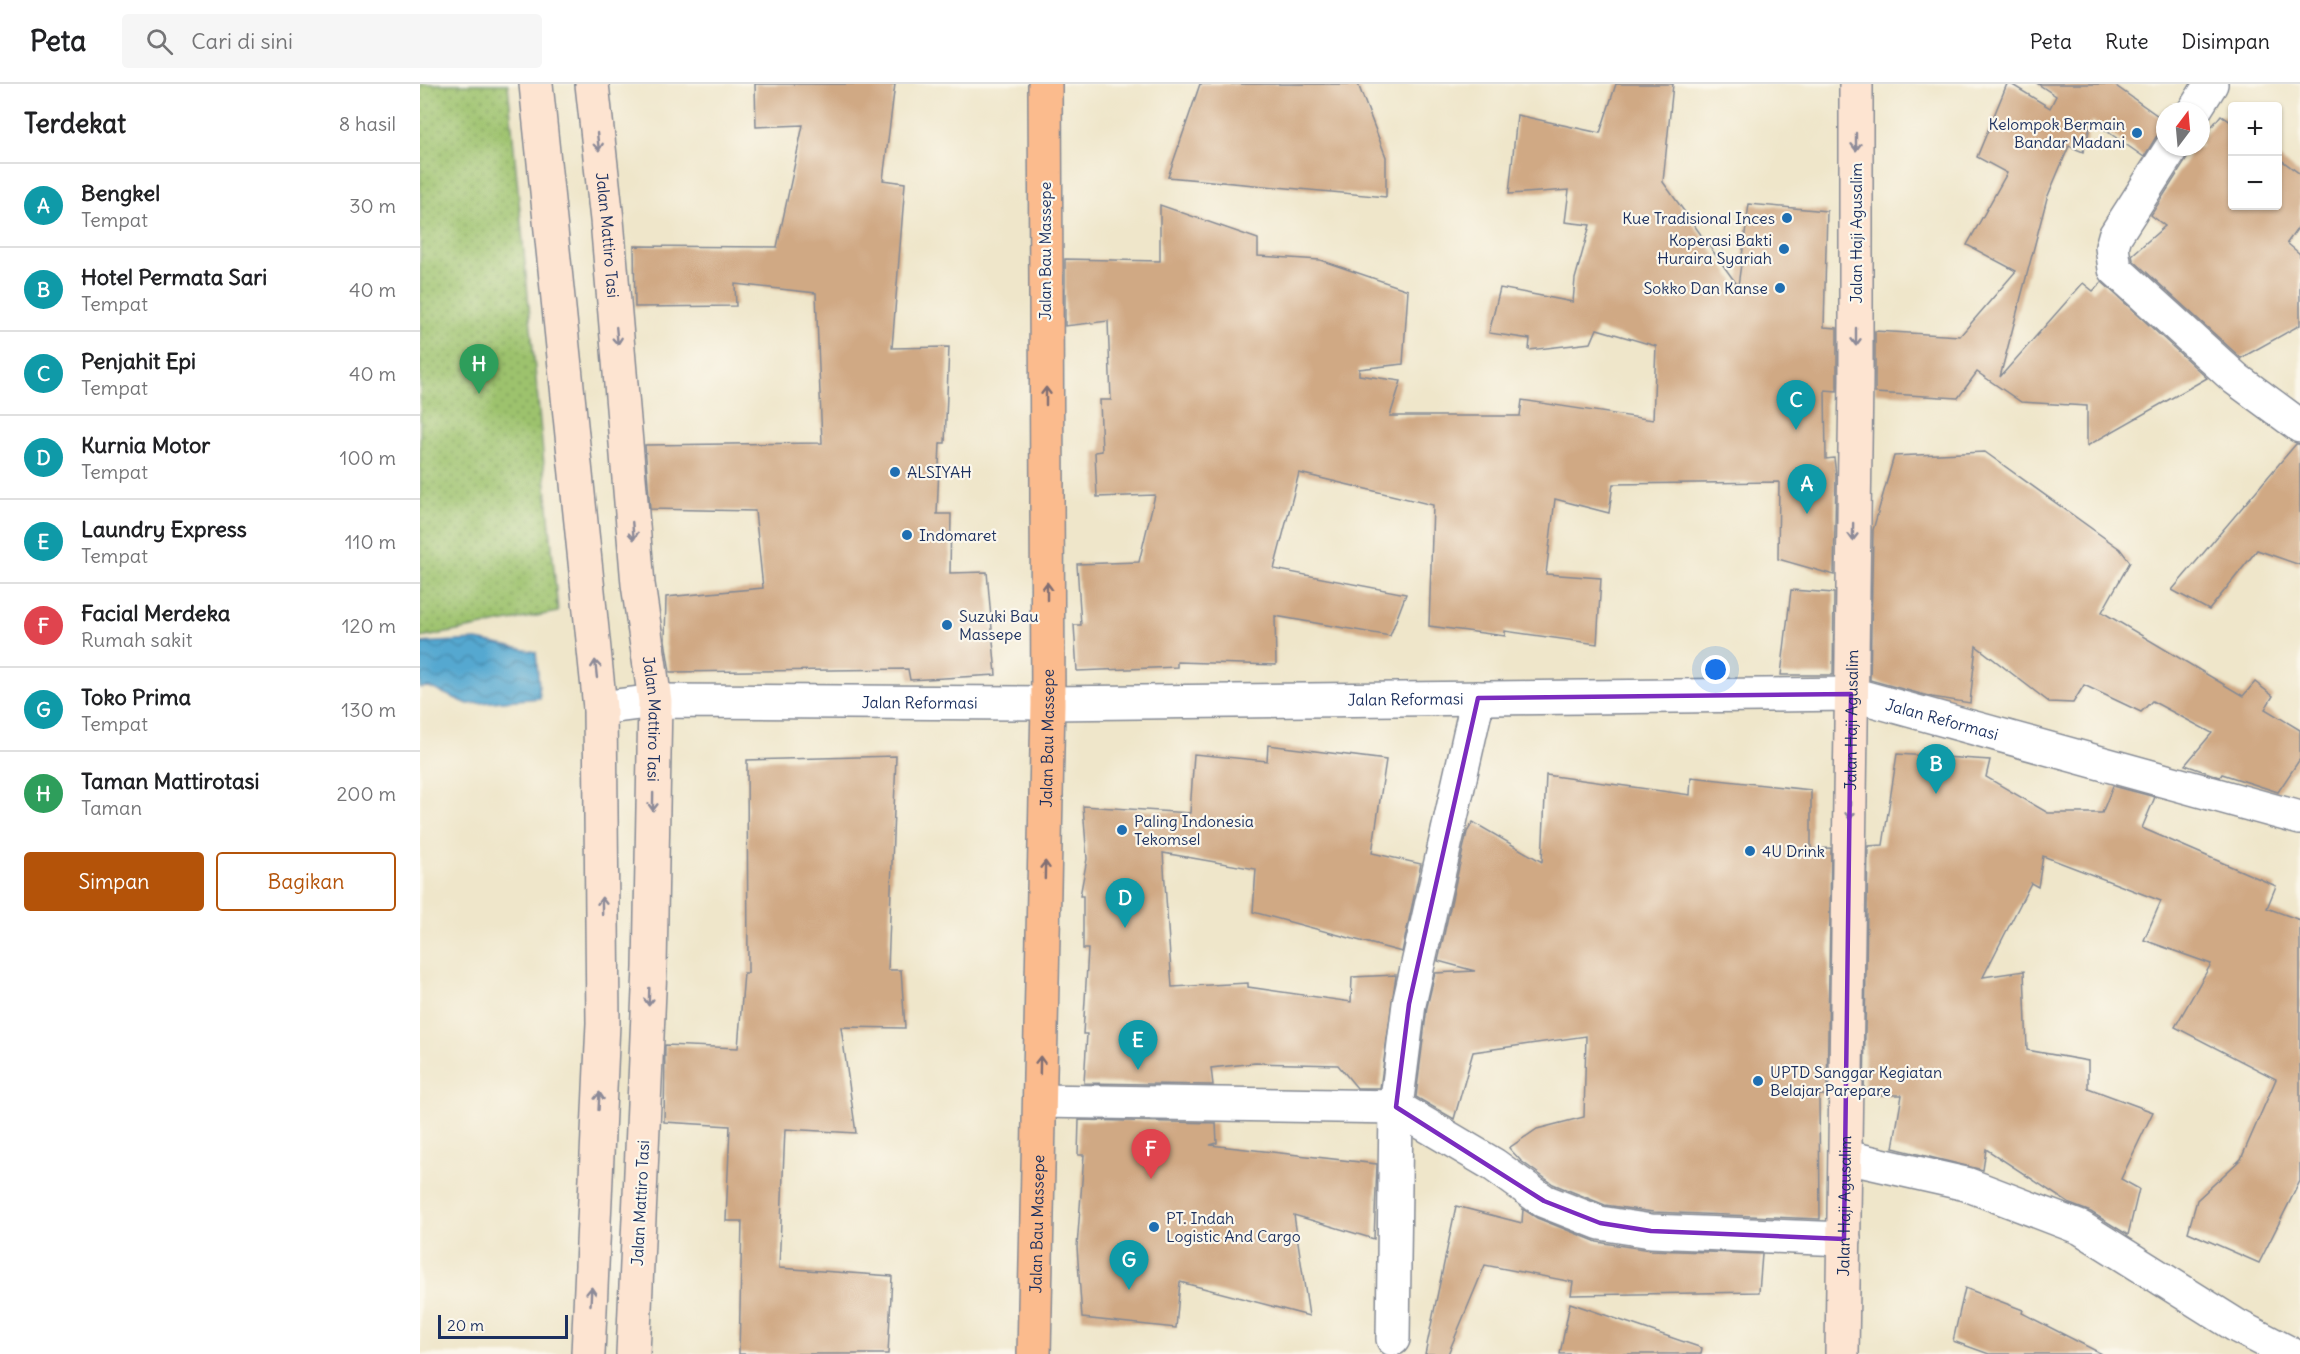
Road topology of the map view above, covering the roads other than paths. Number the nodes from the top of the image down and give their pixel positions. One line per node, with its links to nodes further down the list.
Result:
1 (536, 84): 13 (main road, one-way to 1)
2 (592, 84): 11 (main road, Jalan Mattiro Tasi, one-way to 11)
3 (1045, 84): 12 (highway, Jalan Bau Massepe, one-way to 3)
4 (1856, 84): 9 (main road, Jalan Haji Agusalim, one-way to 9)
5 (2211, 84): 6 (street)
6 (2200, 102)
7 (2166, 156): 8 (street)
8 (2300, 426)
9 (1851, 694): 10 (street, Jalan Reformasi); 14 (street, Jalan Reformasi); 17 (main road, Jalan Haji Agusalim, one-way to 17)
10 (1478, 698): 12 (street, Jalan Reformasi); 16 (street)
11 (655, 701): 12 (street, Jalan Reformasi); 13 (street, Jalan Reformasi); 21 (main road, Jalan Mattiro Tasi, one-way to 21)
12 (1048, 703): 15 (highway, Jalan Bau Massepe, one-way to 12)
13 (600, 708): 20 (main road, one-way to 13)
14 (2300, 818)
15 (1040, 1101): 16 (street); 22 (highway, Jalan Bau Massepe)
16 (1396, 1107): 18 (street); 19 (street)
17 (1846, 1157): 18 (main road, Jalan Haji Agusalim); 24 (street)
18 (1844, 1239): 23 (main road, Jalan Haji Agusalim)
19 (1393, 1340)
20 (588, 1354)
21 (633, 1354)
22 (1034, 1354)
23 (1842, 1354)
24 (2291, 1354)

